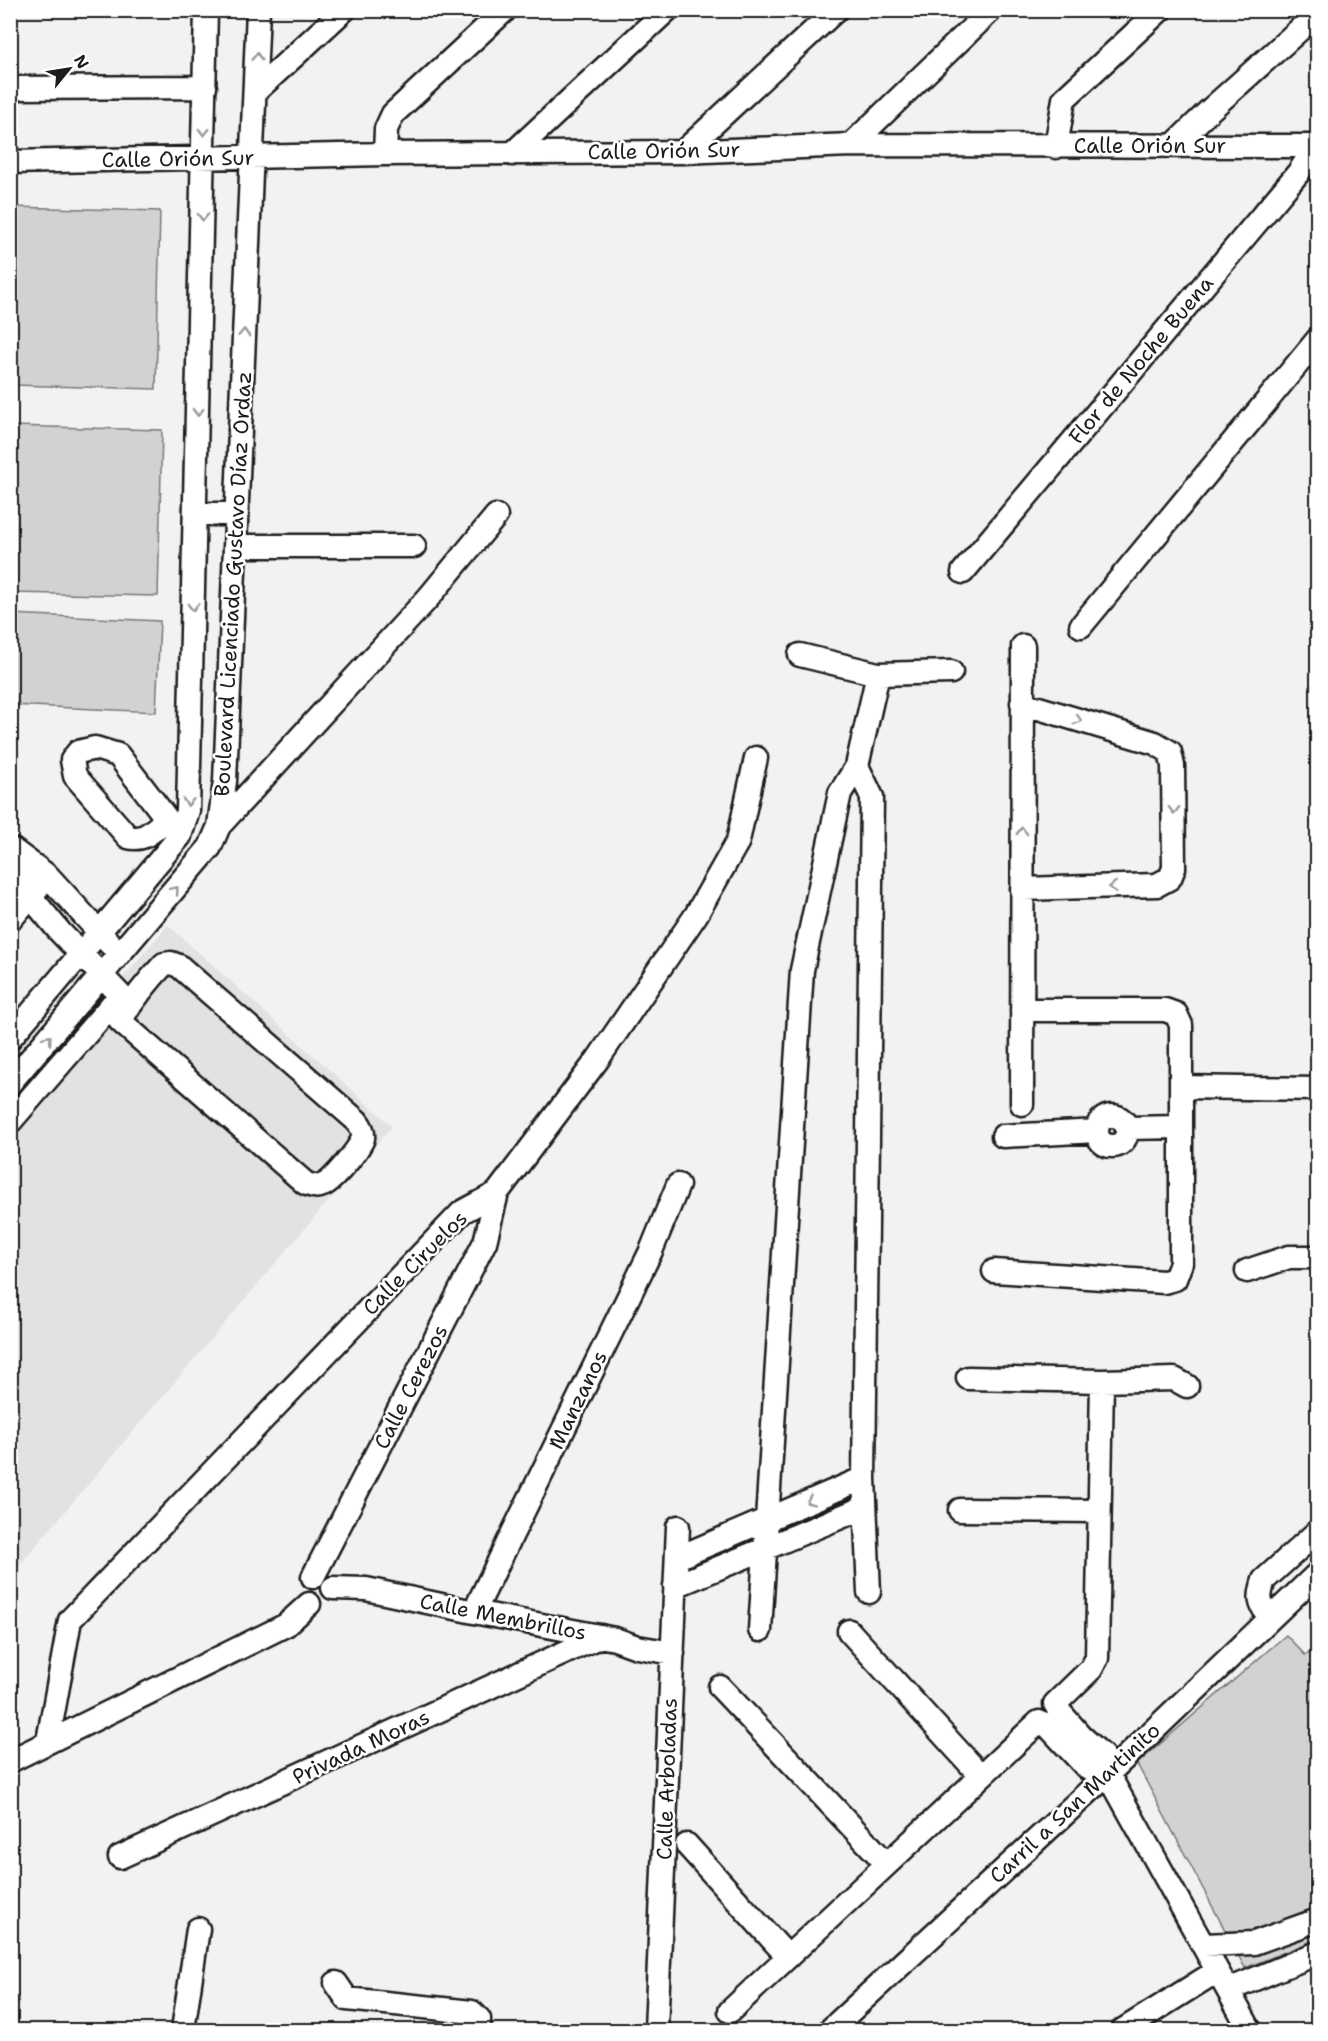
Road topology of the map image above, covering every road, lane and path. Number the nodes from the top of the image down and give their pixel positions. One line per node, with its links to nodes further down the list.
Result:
1 (206, 10): 10 (street, Boulevard Licenciado Gustavo Díaz Ordaz)
2 (258, 10): 12 (street, Boulevard Licenciado Gustavo Díaz Ordaz, one-way to 2)
3 (344, 10): 12 (street)
4 (504, 10): 18 (street)
5 (667, 10): 19 (street)
6 (836, 10): 17 (street)
7 (991, 10): 13 (street)
8 (1160, 10): 16 (street)
9 (1317, 13): 14 (street)
10 (205, 87): 11 (street); 21 (street, Boulevard Licenciado Gustavo Díaz Ordaz, one-way to 21)
11 (10, 88)
12 (256, 91): 20 (street, Boulevard Licenciado Gustavo Díaz Ordaz)
13 (851, 145): 16 (street, Calle Orión Sur); 17 (street, Calle Orión Sur)
14 (1174, 145): 15 (street, Calle Orión Sur); 16 (street, Calle Orión Sur)
15 (1316, 146): 29 (street, Flor de Noche Buena)
16 (1056, 147)
17 (683, 152): 19 (street, Calle Orión Sur)
18 (385, 154): 19 (street, Calle Orión Sur); 20 (street, Calle Orión Sur)
19 (512, 154)
20 (252, 157): 21 (street, Calle Orión Sur); 25 (street, Boulevard Licenciado Gustavo Díaz Ordaz, one-way to 20)
21 (204, 158): 22 (street, Calle Orión Sur); 24 (street, Boulevard Licenciado Gustavo Díaz Ordaz, one-way to 24)
22 (10, 162)
23 (1317, 339): 30 (street)
24 (195, 514): 25 (street); 44 (street, Boulevard Licenciado Gustavo Díaz Ordaz, one-way to 44)
25 (237, 514): 27 (street, Boulevard Licenciado Gustavo Díaz Ordaz)
26 (496, 516): 38 (street)
27 (236, 546): 28 (street); 38 (street, Boulevard Licenciado Gustavo Díaz Ordaz)
28 (414, 546)
29 (963, 572)
30 (1081, 626)
31 (1023, 646): 35 (street)
32 (800, 655): 34 (street)
33 (951, 672): 34 (street)
34 (878, 674): 37 (street)
35 (1022, 703): 41 (street, one-way to 35); 41 (street, one-way to 41)
36 (756, 758): 59 (street, Calle Ciruelos)
37 (857, 766): 66 (street); 70 (street)
38 (219, 826): 46 (street, Boulevard Licenciado Gustavo Díaz Ordaz, one-way to 38)
39 (12, 849): 40 (street); 42 (street)
40 (48, 876): 42 (street); 44 (street)
41 (1022, 890): 49 (street)
42 (30, 896): 43 (street); 45 (street)
43 (10, 920)
44 (100, 933): 45 (street, Boulevard Licenciado Gustavo Díaz Ordaz); 46 (street)
45 (81, 953): 47 (street); 50 (street, Boulevard Licenciado Gustavo Díaz Ordaz)
46 (121, 955): 47 (street, Boulevard Licenciado Gustavo Díaz Ordaz)
47 (102, 976): 48 (street); 51 (street, Boulevard Licenciado Gustavo Díaz Ordaz, one-way to 47)
48 (125, 1000): 48 (street); 55 (street)
49 (1022, 1010): 52 (street); 54 (street)
50 (10, 1038)
51 (10, 1083)
52 (1181, 1087): 53 (street); 56 (street)
53 (1317, 1089)
54 (1022, 1104)
55 (10, 1122)
56 (1181, 1127): 57 (street); 61 (street)
57 (1003, 1136)
58 (678, 1185): 81 (street, Manzanos)
59 (497, 1193): 76 (street, Calle Cerezos); 89 (street, Calle Ciruelos)
60 (1317, 1257): 62 (street)
61 (994, 1271)
62 (1247, 1271)
63 (968, 1378): 64 (street)
64 (1102, 1381): 65 (street); 69 (street)
65 (1187, 1386)
66 (864, 1478): 67 (street); 70 (street, one-way to 70)
67 (865, 1507): 73 (street); 79 (street)
68 (960, 1510): 69 (street)
69 (1099, 1511): 88 (street)
70 (766, 1521): 73 (street); 74 (street)
71 (678, 1527): 74 (street, Calle Arboladas)
72 (1317, 1531): 82 (street)
73 (764, 1550): 77 (street); 83 (street)
74 (676, 1558): 77 (street, Calle Arboladas)
75 (1317, 1573): 82 (street, Carril a San Martinito)
76 (313, 1577): 78 (street); 80 (street)
77 (675, 1586): 86 (street, Calle Arboladas)
78 (333, 1588): 80 (street); 81 (street, Calle Membrillos)
79 (869, 1592)
80 (309, 1604): 89 (street)
81 (474, 1612): 85 (street, Calle Membrillos)
82 (1270, 1618): 91 (street, Carril a San Martinito)
83 (759, 1630)
84 (849, 1630): 92 (street)
85 (608, 1638): 86 (street, Calle Membrillos); 94 (street, Privada Moras)
86 (673, 1647): 106 (street, Calle Arboladas)
87 (720, 1687): 95 (street)
88 (1050, 1715): 91 (street); 92 (street)
89 (48, 1741): 90 (street)
90 (10, 1761)
91 (1108, 1774): 98 (street); 107 (street, Carril a San Martinito)
92 (981, 1776): 95 (street)
93 (687, 1845): 100 (street)
94 (120, 1857)
95 (887, 1864): 100 (street)
96 (1317, 1920): 98 (street)
97 (198, 1929): 104 (street)
98 (1203, 1946): 101 (street)
99 (1317, 1953): 101 (street)
100 (788, 1957): 103 (street)
101 (1223, 1981): 108 (street); 109 (street)
102 (336, 1983): 105 (street)
103 (730, 2011)
104 (183, 2031)
105 (479, 2031)
106 (656, 2031)
107 (830, 2031)
108 (1123, 2031)
109 (1250, 2031)

